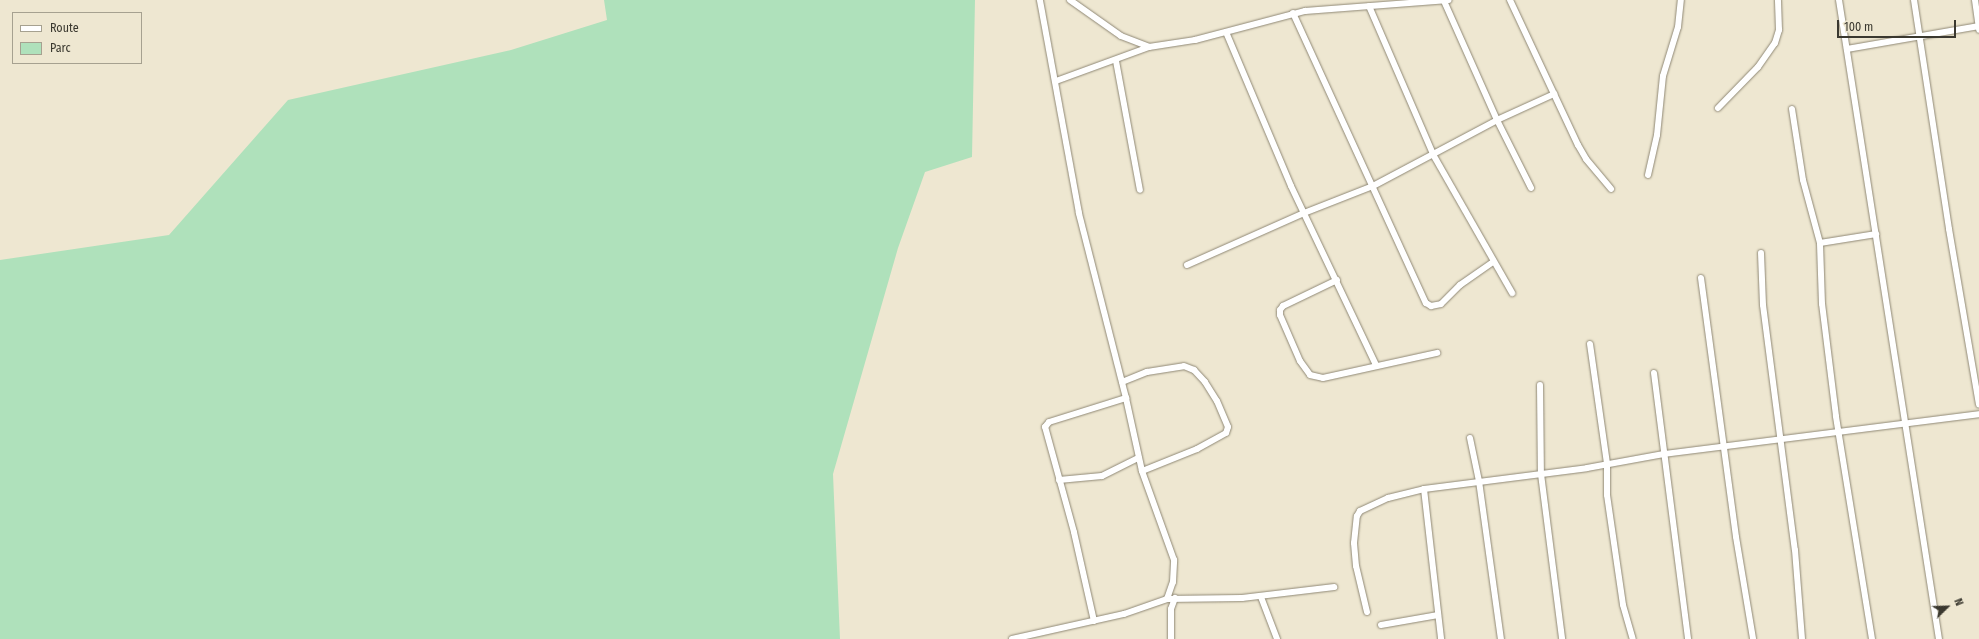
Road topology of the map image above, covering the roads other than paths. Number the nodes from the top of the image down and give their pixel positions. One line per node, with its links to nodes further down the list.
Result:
1 (1040, 0): 18 (street)
2 (1070, 0): 15 (street)
3 (1447, 0): 10 (street); 22 (street)
4 (1510, 0): 19 (street)
5 (1681, 0): 24 (street)
6 (1778, 0): 20 (street)
7 (1839, 0): 16 (street)
8 (1914, 0): 14 (street)
9 (1975, 0): 12 (street)
10 (1368, 6): 11 (street); 23 (street)
11 (1293, 13): 13 (street); 25 (street)
12 (1979, 27): 14 (street)
13 (1226, 32): 15 (street); 29 (street)
14 (1920, 36): 16 (street); 45 (street)
15 (1149, 47): 17 (street)
16 (1846, 49): 30 (street)
17 (1116, 61): 18 (street); 28 (street)
18 (1056, 81): 42 (street)
19 (1554, 94): 22 (street); 27 (street)
20 (1718, 108)
21 (1792, 108): 31 (street)
22 (1497, 120): 23 (street); 26 (street)
23 (1434, 156): 25 (street); 33 (street)
24 (1648, 175)
25 (1373, 186): 29 (street); 33 (street)
26 (1531, 188)
27 (1611, 189)
28 (1140, 190)
29 (1304, 213): 34 (street); 36 (street)
30 (1876, 234): 31 (street); 47 (street)
31 (1820, 243): 48 (street)
32 (1760, 252): 50 (street)
33 (1493, 262): 37 (street)
34 (1187, 265)
35 (1701, 278): 51 (street)
36 (1337, 280): 40 (street); 40 (street)
37 (1512, 294)
38 (1590, 344): 54 (street)
39 (1437, 353): 40 (street)
40 (1376, 365)
41 (1654, 373): 52 (street)
42 (1122, 382): 44 (street); 55 (street)
43 (1540, 384): 56 (street)
44 (1126, 398): 53 (street); 57 (street)
45 (1979, 404)
46 (1979, 414): 47 (street)
47 (1905, 421): 48 (street); 80 (street)
48 (1838, 432): 50 (street); 79 (street)
49 (1470, 438): 58 (street)
50 (1780, 438): 51 (street); 78 (street)
51 (1723, 446): 52 (street); 77 (street)
52 (1664, 454): 54 (street); 76 (street)
53 (1138, 458): 55 (street); 57 (street)
54 (1607, 463): 56 (street); 75 (street)
55 (1142, 471): 63 (street)
56 (1541, 474): 58 (street); 74 (street)
57 (1059, 480): 66 (street)
58 (1479, 481): 59 (street); 73 (street)
59 (1424, 489): 64 (street); 65 (street)
60 (1334, 587): 61 (street)
61 (1261, 597): 62 (street); 71 (street)
62 (1175, 598): 63 (street); 70 (street)
63 (1167, 600): 66 (street)
64 (1367, 612)
65 (1438, 615): 67 (street); 72 (street)
66 (1094, 621): 68 (street)
67 (1381, 625)
68 (1026, 638): 69 (street)
69 (1012, 639)
70 (1171, 639)
71 (1277, 639)
72 (1441, 639)
73 (1501, 639)
74 (1562, 639)
75 (1632, 639)
76 (1688, 639)
77 (1753, 639)
78 (1802, 639)
79 (1872, 639)
80 (1939, 639)

